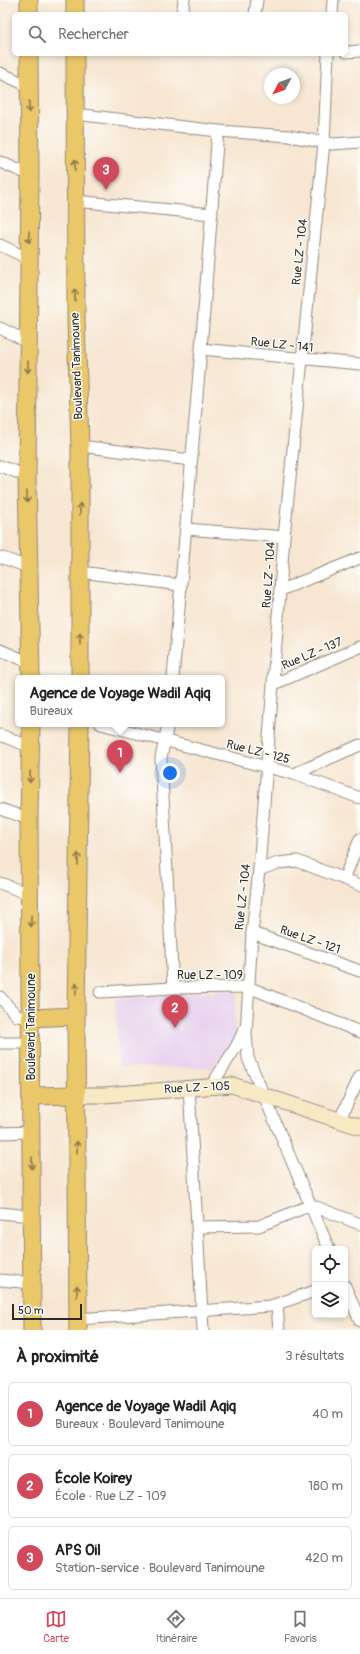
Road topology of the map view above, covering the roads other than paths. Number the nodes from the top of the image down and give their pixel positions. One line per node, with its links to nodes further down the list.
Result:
1 (29, 0): 6 (main road)
2 (75, 0): 7 (main road)
3 (184, 0): 8 (street)
4 (257, 0): 9 (street)
5 (333, 0): 10 (street)
6 (29, 12)
7 (75, 12)
8 (182, 12)
9 (255, 12)
10 (332, 12)
11 (360, 50): 12 (street)
12 (348, 52)
13 (29, 56): 17 (main road)
14 (75, 56): 18 (main road, Boulevard Tanimoune)
15 (328, 56): 21 (street, Rue LZ - 104)
16 (0, 73): 17 (street)
17 (29, 86): 23 (main road, one-way to 23)
18 (75, 114): 19 (street); 24 (main road, Boulevard Tanimoune, one-way to 18)
19 (218, 131): 21 (street); 25 (street)
20 (360, 142): 21 (street)
21 (324, 143): 31 (street, Rue LZ - 104)
22 (0, 162): 23 (street)
23 (30, 175): 27 (main road, one-way to 27)
24 (75, 201): 25 (street); 33 (main road, Boulevard Tanimoune, one-way to 24)
25 (212, 214): 30 (street)
26 (0, 245): 27 (street)
27 (29, 259): 29 (main road)
28 (0, 328): 29 (street)
29 (28, 342): 36 (main road, one-way to 36)
30 (201, 349): 31 (street, Rue LZ - 141); 34 (street)
31 (302, 360): 32 (street, Rue LZ - 141); 38 (street, Rue LZ - 104)
32 (360, 364)
33 (80, 446): 34 (street); 42 (main road, Boulevard Tanimoune, one-way to 33)
34 (191, 460): 37 (street)
35 (0, 466): 36 (street)
36 (27, 476): 41 (main road, one-way to 41)
37 (186, 529): 38 (street); 43 (street)
38 (284, 537): 44 (street, Rue LZ - 104)
39 (0, 557): 41 (street)
40 (360, 558): 44 (street)
41 (28, 567): 47 (main road)
42 (81, 572): 43 (street); 48 (main road, Boulevard Tanimoune, one-way to 42)
43 (180, 585): 49 (street)
44 (281, 590): 50 (street, Rue LZ - 104)
45 (360, 647): 50 (street, Rue LZ - 137)
46 (0, 650): 47 (street)
47 (30, 671)
48 (80, 675)
49 (172, 675)
50 (274, 684): 59 (street, Rue LZ - 104)
51 (31, 727): 58 (main road, Boulevard Tanimoune)
52 (80, 727): 76 (main road, one-way to 52)
53 (112, 727): 56 (street, Rue LZ - 125)
54 (167, 727): 56 (street)
55 (0, 735): 58 (street)
56 (164, 741): 59 (street, Rue LZ - 125); 72 (street)
57 (360, 745): 60 (street)
58 (31, 747): 63 (main road, Boulevard Tanimoune, one-way to 63)
59 (266, 767): 60 (street, Rue LZ - 125); 65 (street, Rue LZ - 104)
60 (294, 774): 61 (street, Rue LZ - 125)
61 (360, 798)
62 (0, 809): 63 (street)
63 (29, 819): 69 (main road, Boulevard Tanimoune)
64 (360, 839): 66 (street)
65 (259, 870): 66 (street); 70 (street, Rue LZ - 104)
66 (344, 879): 68 (street)
67 (0, 883): 69 (street)
68 (360, 885)
69 (31, 895): 77 (main road, Boulevard Tanimoune, one-way to 77)
70 (252, 933): 71 (street, Rue LZ - 121); 73 (street, Rue LZ - 104)
71 (360, 971)
72 (173, 988): 73 (street, Rue LZ - 109); 74 (street, Rue LZ - 109)
73 (248, 988): 78 (street, Rue LZ - 104); 79 (street, Rue LZ - 109)
74 (100, 992)
75 (0, 997): 77 (street)
76 (76, 1016): 77 (main road); 85 (main road)
77 (32, 1018): 81 (main road, Boulevard Tanimoune)
78 (246, 1025): 83 (street); 86 (street, Rue LZ - 104)
79 (360, 1032)
80 (0, 1043): 81 (street)
81 (30, 1044): 87 (main road, Boulevard Tanimoune)
82 (360, 1076): 88 (street)
83 (211, 1086): 84 (main road, Rue LZ - 105); 86 (main road, Rue LZ - 105)
84 (189, 1087): 85 (main road, Rue LZ - 105); 96 (street)
85 (76, 1095): 87 (main road); 105 (main road, one-way to 85)
86 (262, 1095): 88 (main road, Rue LZ - 105); 92 (street, Rue LZ - 104)
87 (32, 1096): 90 (main road, Boulevard Tanimoune)
88 (340, 1120): 89 (main road, Rue LZ - 105)
89 (360, 1127)
90 (32, 1132): 91 (street); 94 (main road, Boulevard Tanimoune, one-way to 94)
91 (0, 1133)
92 (311, 1205): 95 (street); 96 (street); 97 (street, Rue LZ - 104)
93 (0, 1213): 94 (street)
94 (31, 1216): 99 (main road, Boulevard Tanimoune)
95 (360, 1224)
96 (198, 1227): 103 (street)
97 (329, 1246)
98 (0, 1280): 99 (street)
99 (32, 1283): 106 (main road, Boulevard Tanimoune)
100 (312, 1292): 102 (street)
101 (348, 1293): 104 (street)
102 (277, 1305): 103 (street); 108 (street)
103 (201, 1312): 105 (street); 107 (street)
104 (360, 1322)
105 (78, 1325)
106 (32, 1330)
107 (203, 1330)
108 (279, 1330)

